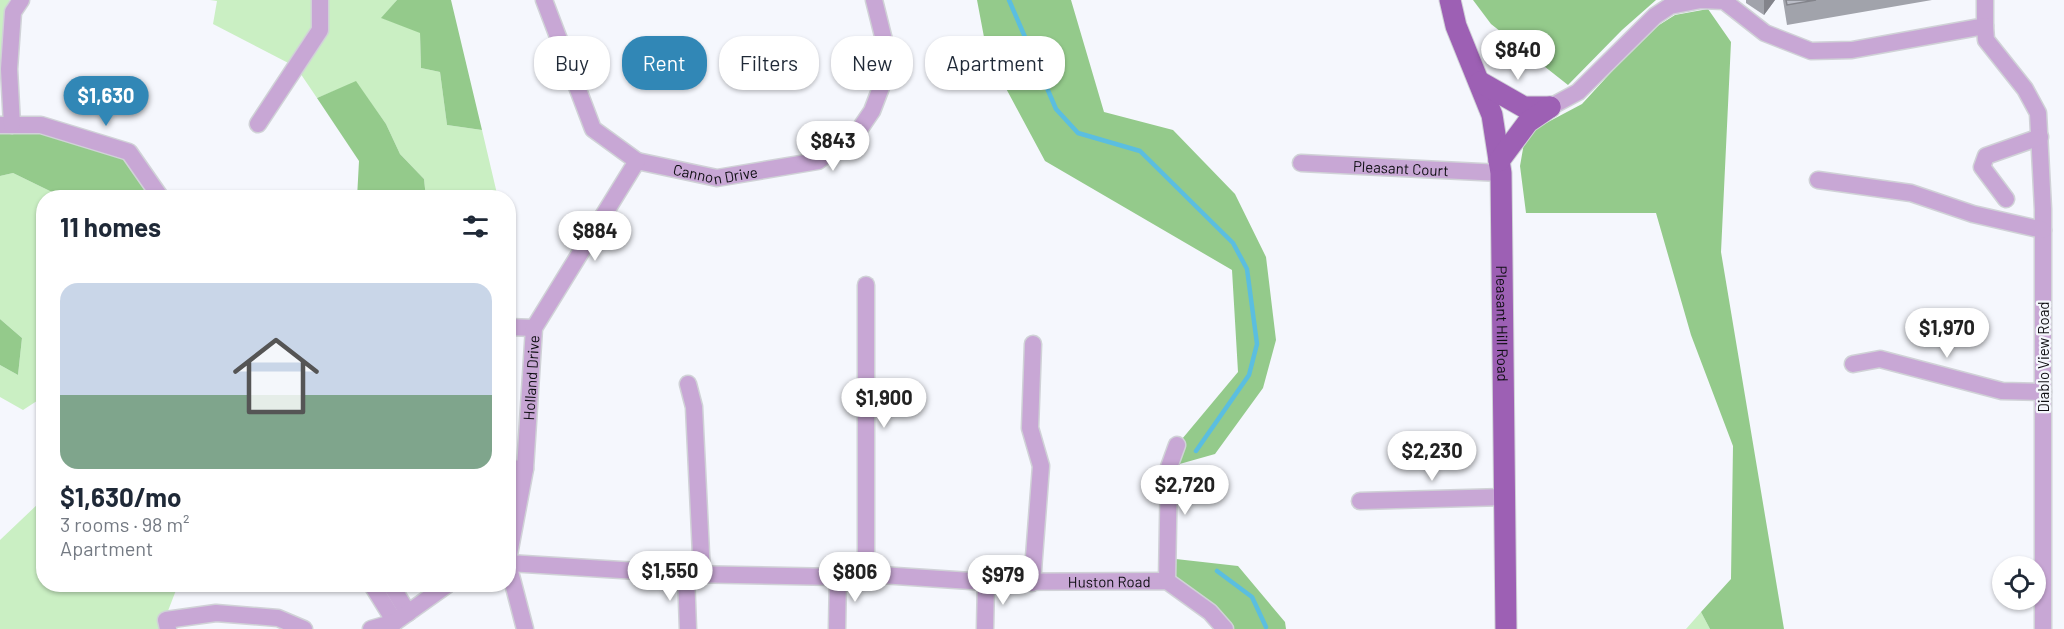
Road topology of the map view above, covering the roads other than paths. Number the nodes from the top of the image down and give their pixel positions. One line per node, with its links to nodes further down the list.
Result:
1 (21, 0): 13 (street)
2 (320, 0): 12 (street)
3 (544, 0): 15 (street)
4 (874, 0): 15 (street, Cannon Drive)
5 (1437, 0): 8 (main road, Pleasant Hill Road)
6 (1450, 0): 8 (main road, Pleasant Hill Road)
7 (1985, 0): 9 (street)
8 (1456, 26): 10 (main road, Pleasant Hill Road)
9 (1985, 26): 11 (street); 14 (street, Diablo View Road)
10 (1480, 82): 11 (main road); 17 (main road, Pleasant Hill Road)
11 (1550, 107): 17 (main road)
12 (258, 124)
13 (6, 125): 19 (street)
14 (2040, 137): 20 (street); 21 (street, Diablo View Road)
15 (636, 162): 24 (street, Holland Drive)
16 (1301, 163): 17 (street, Pleasant Court)
17 (1500, 167): 31 (main road, Pleasant Hill Road)
18 (1818, 180): 21 (street)
19 (155, 190)
20 (2006, 199)
21 (2043, 230): 28 (street, Diablo View Road)
22 (866, 285): 34 (street)
23 (516, 327): 24 (street)
24 (534, 328): 30 (street, Holland Drive)
25 (1033, 344): 39 (street)
26 (1853, 364): 28 (street)
27 (688, 384): 35 (street)
28 (2043, 392): 54 (street, Diablo View Road)
29 (1177, 445): 37 (street)
30 (517, 469)
31 (1505, 497): 32 (street); 53 (main road, Pleasant Hill Road)
32 (1360, 501)
33 (516, 563): 35 (street, Huston Road)
34 (866, 574): 36 (street, Huston Road); 38 (street, Huston Road)
35 (694, 575): 36 (street, Huston Road); 49 (street)
36 (838, 577): 50 (street)
37 (1167, 581): 39 (street, Huston Road); 52 (street, Huston Road)
38 (986, 582): 39 (street, Huston Road); 51 (street)
39 (1032, 583)
40 (378, 592): 44 (street)
41 (393, 592): 44 (street)
42 (437, 592): 44 (street)
43 (516, 592): 48 (street, Holland Drive)
44 (401, 617): 47 (street)
45 (168, 629): 46 (street)
46 (302, 629)
47 (371, 629)
48 (525, 629)
49 (688, 629)
50 (837, 629)
51 (984, 629)
52 (1225, 629)
53 (1506, 629)
54 (2043, 629)

